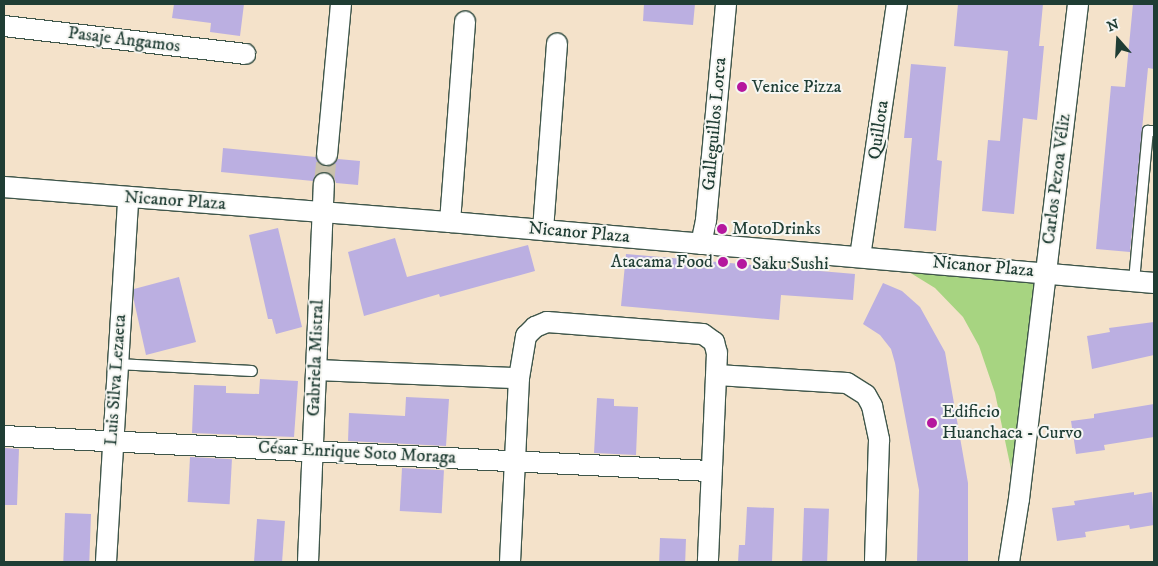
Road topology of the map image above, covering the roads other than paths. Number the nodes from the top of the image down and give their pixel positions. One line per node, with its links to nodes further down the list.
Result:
1 (341, 4): 10 (street)
2 (726, 4): 17 (street, Galleguillos Lorca)
3 (897, 4): 18 (street, Quillota)
4 (1078, 4): 19 (street, Carlos Pezoa Véliz)
5 (465, 22): 15 (street)
6 (4, 26): 8 (street, Pasaje Angamos)
7 (557, 44): 16 (street)
8 (245, 54)
9 (1154, 131): 20 (lane)
10 (327, 154)
11 (324, 183): 14 (street, Gabriela Mistral)
12 (4, 187): 13 (street, Nicanor Plaza)
13 (128, 198): 14 (street, Nicanor Plaza); 22 (street, Luis Silva Lezaeta)
14 (322, 212): 15 (street, Nicanor Plaza); 24 (street, Gabriela Mistral)
15 (450, 222): 16 (street, Nicanor Plaza)
16 (543, 230): 17 (street, Nicanor Plaza)
17 (701, 244): 18 (street, Nicanor Plaza)
18 (860, 257): 19 (street, Nicanor Plaza)
19 (1046, 273): 20 (street, Nicanor Plaza); 37 (street, Carlos Pezoa Véliz)
20 (1134, 281): 21 (street, Nicanor Plaza)
21 (1154, 283)
22 (117, 364): 23 (lane); 28 (street, Luis Silva Lezaeta)
23 (252, 370)
24 (316, 370): 26 (street); 29 (street, Gabriela Mistral)
25 (717, 375): 26 (street); 31 (street); 36 (street)
26 (519, 378): 30 (street)
27 (4, 436): 28 (street, César Enrique Soto Moraga)
28 (112, 441): 29 (street, César Enrique Soto Moraga); 32 (street, Luis Silva Lezaeta)
29 (312, 450): 30 (street, César Enrique Soto Moraga); 33 (street, Gabriela Mistral)
30 (514, 461): 31 (street, César Enrique Soto Moraga); 34 (street)
31 (710, 471): 35 (street)
32 (106, 562)
33 (308, 562)
34 (510, 562)
35 (708, 562)
36 (875, 562)
37 (1009, 562)

